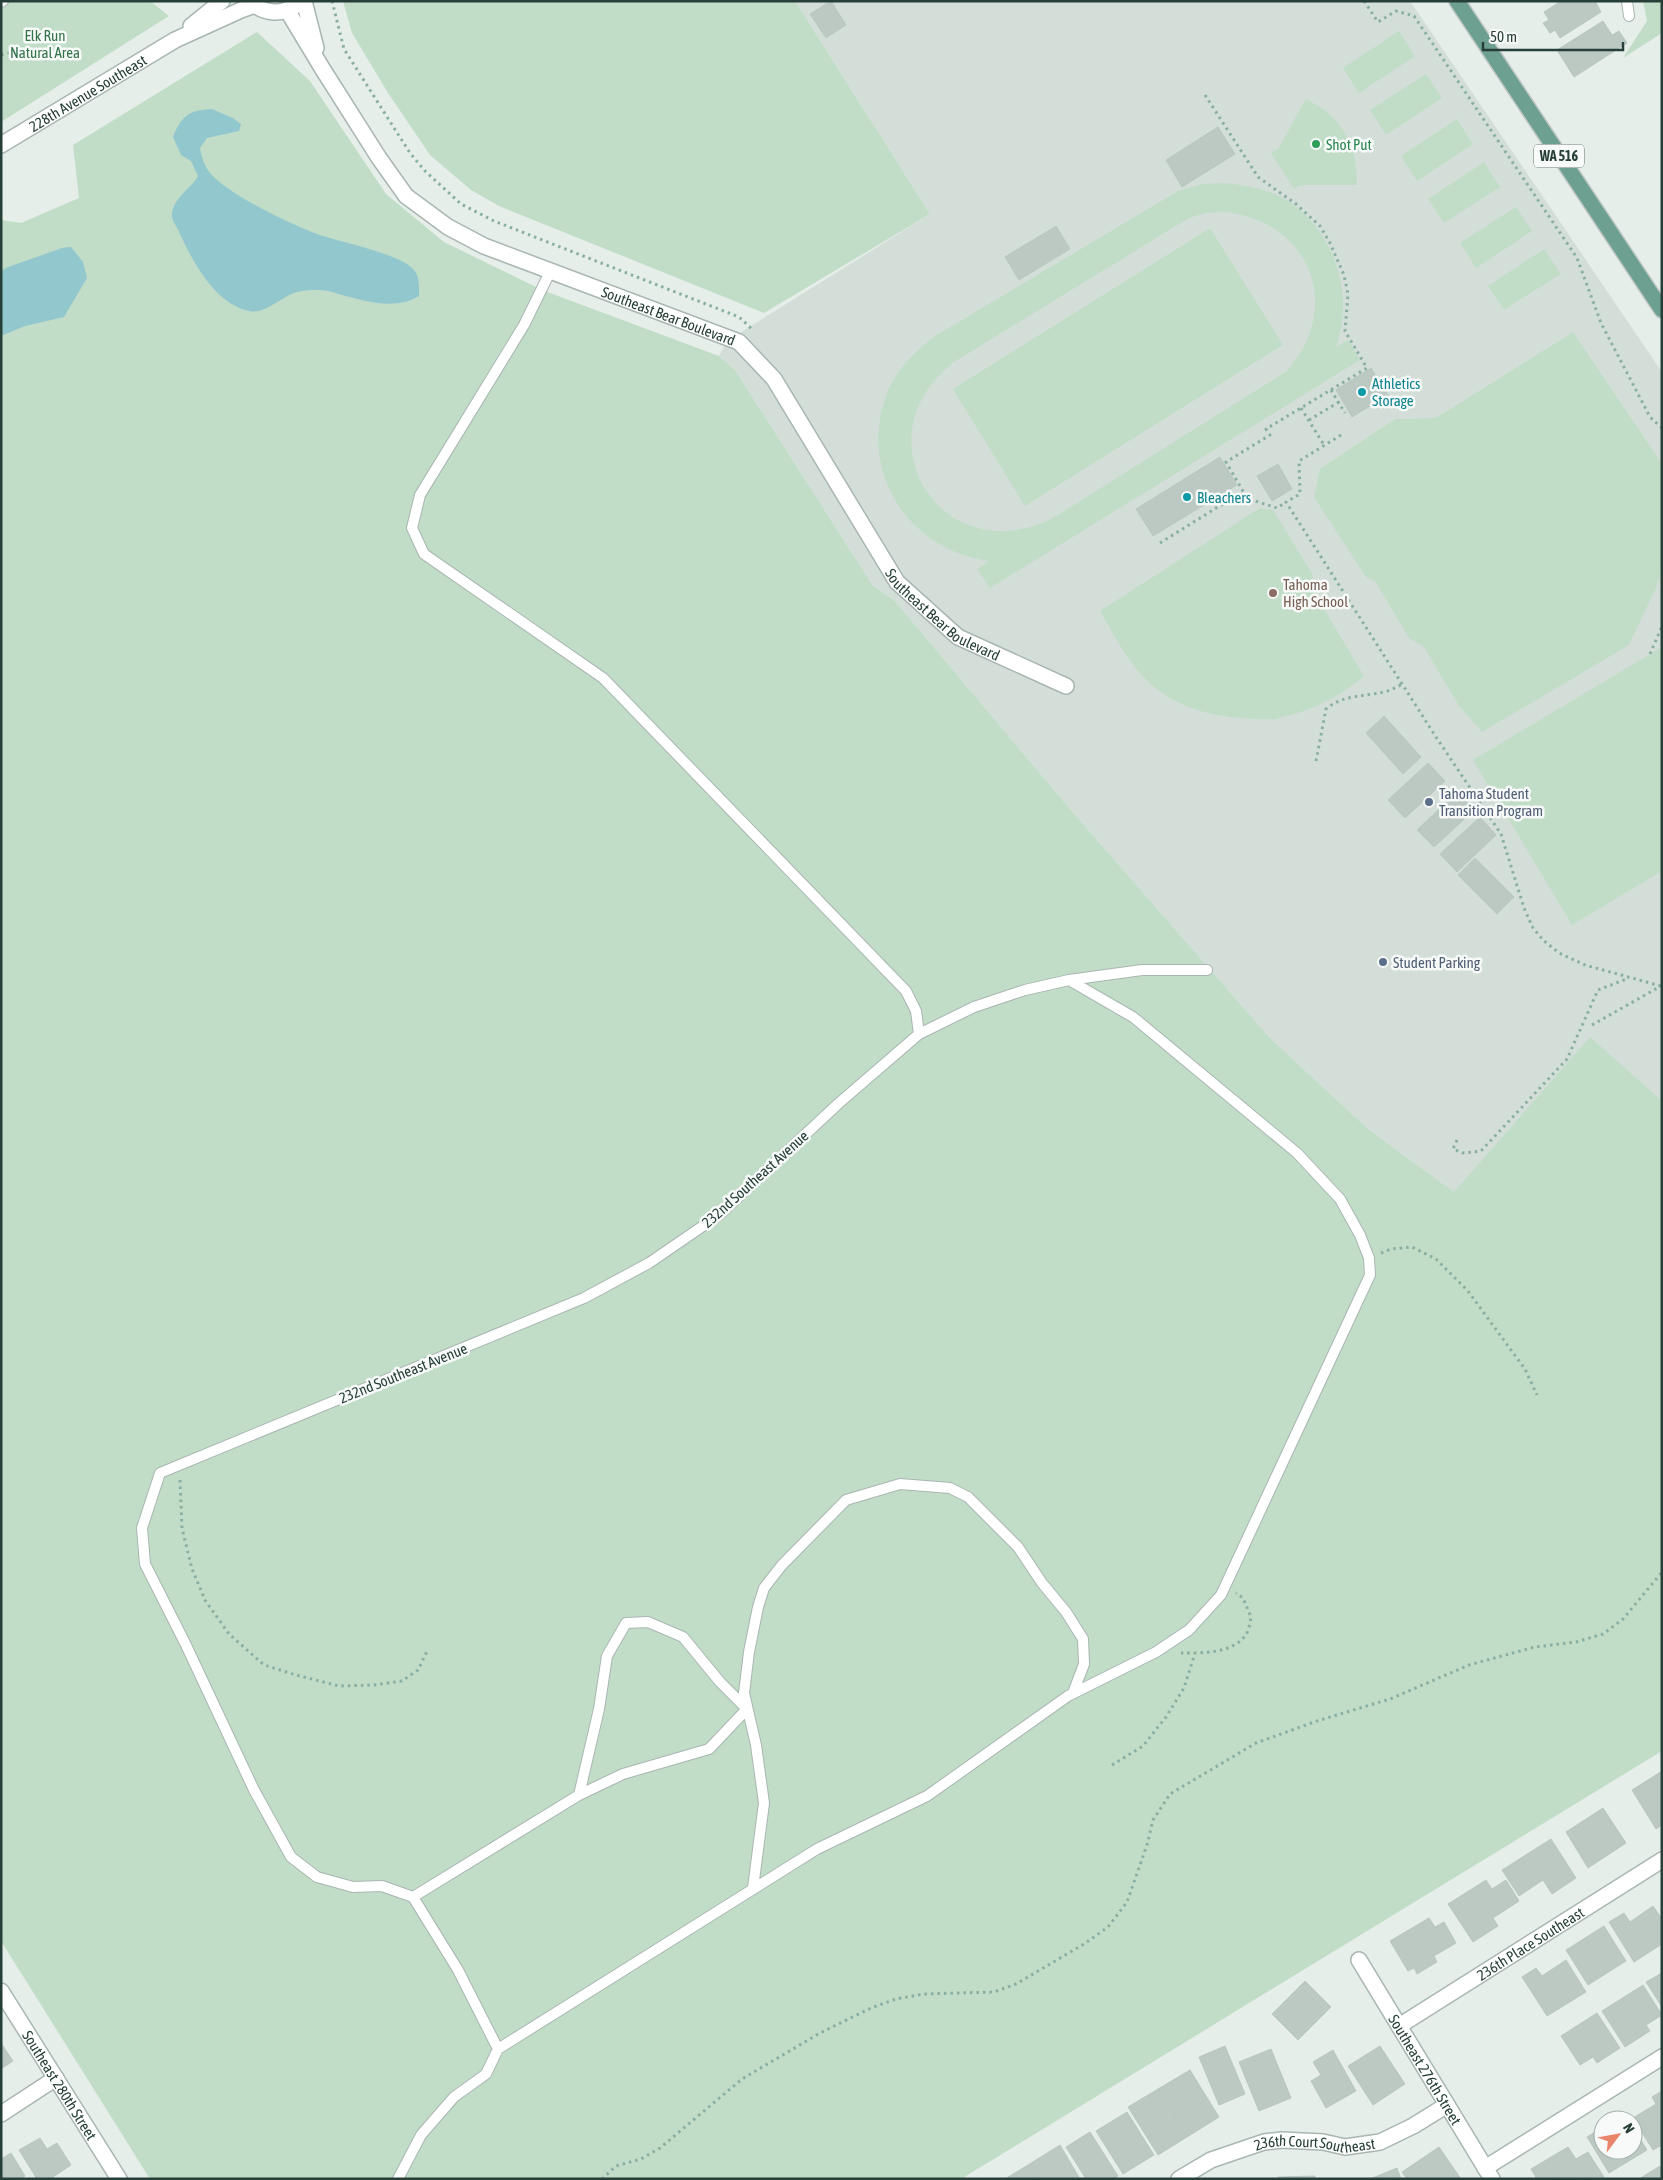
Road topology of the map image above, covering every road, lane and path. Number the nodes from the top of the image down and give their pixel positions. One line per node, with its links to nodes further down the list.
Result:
1 (222, 1): 9 (street, 228th Avenue Southeast)
2 (332, 1): 16 (path)
3 (1364, 1): 22 (path)
4 (1457, 1): 15 (main road, WA 516)
5 (1627, 1): 8 (lane)
6 (253, 3): 7 (street); 9 (street, 228th Avenue Southeast)
7 (297, 4): 14 (street, Southeast Bear Boulevard)
8 (1629, 16)
9 (175, 40): 13 (street, 228th Avenue Southeast)
10 (1, 56): 11 (path)
11 (48, 61)
12 (1206, 95): 17 (path)
13 (1, 145)
14 (550, 272): 31 (street, Southeast Bear Boulevard); 38 (lane)
15 (1662, 310)
16 (754, 335)
17 (1331, 390): 18 (path); 19 (path)
18 (1339, 402): 20 (path); 21 (path)
19 (1302, 408): 21 (path); 25 (path)
20 (1345, 413)
21 (1309, 420): 24 (path)
22 (1662, 428)
23 (1341, 435): 24 (path)
24 (1324, 446): 26 (path)
25 (1247, 498): 26 (path); 27 (path)
26 (1286, 502): 30 (path)
27 (1160, 543)
28 (1662, 626): 29 (path)
29 (1650, 654)
30 (1402, 684): 32 (path); 34 (path)
31 (1066, 686)
32 (1316, 761)
33 (1207, 970): 35 (lane, 232nd Southeast Avenue)
34 (1630, 978): 36 (path); 39 (path)
35 (1069, 980): 38 (lane, 232nd Southeast Avenue); 40 (lane)
36 (1661, 986): 37 (path)
37 (1592, 1025)
38 (919, 1034): 42 (lane, 232nd Southeast Avenue)
39 (1457, 1140)
40 (1369, 1258): 41 (path); 44 (lane)
41 (1537, 1395)
42 (180, 1464): 45 (path); 54 (lane, 232nd Southeast Avenue)
43 (1662, 1572): 67 (path)
44 (1225, 1586): 46 (lane); 47 (path)
45 (428, 1649)
46 (1156, 1652): 47 (path); 48 (lane)
47 (1195, 1653): 50 (path)
48 (1073, 1693): 49 (lane); 53 (lane)
49 (748, 1709): 51 (lane); 51 (lane); 53 (lane)
50 (1112, 1765)
51 (579, 1795): 54 (lane)
52 (1662, 1860): 57 (street, 236th Place Southeast)
53 (753, 1888): 58 (lane)
54 (413, 1897): 58 (lane)
55 (1359, 1960): 57 (street, Southeast 276th Street)
56 (1, 1991): 60 (street, Southeast 280th Street)
57 (1399, 2026): 61 (street, Southeast 276th Street)
58 (498, 2049): 66 (lane)
59 (1662, 2057): 63 (street)
60 (56, 2078): 62 (street); 65 (street, Southeast 280th Street)
61 (1447, 2105): 63 (street, Southeast 276th Street); 64 (street, 236th Court Southeast)
62 (1, 2114)
63 (1489, 2173)
64 (1189, 2176)
65 (119, 2179)
66 (398, 2179)
67 (602, 2179)

